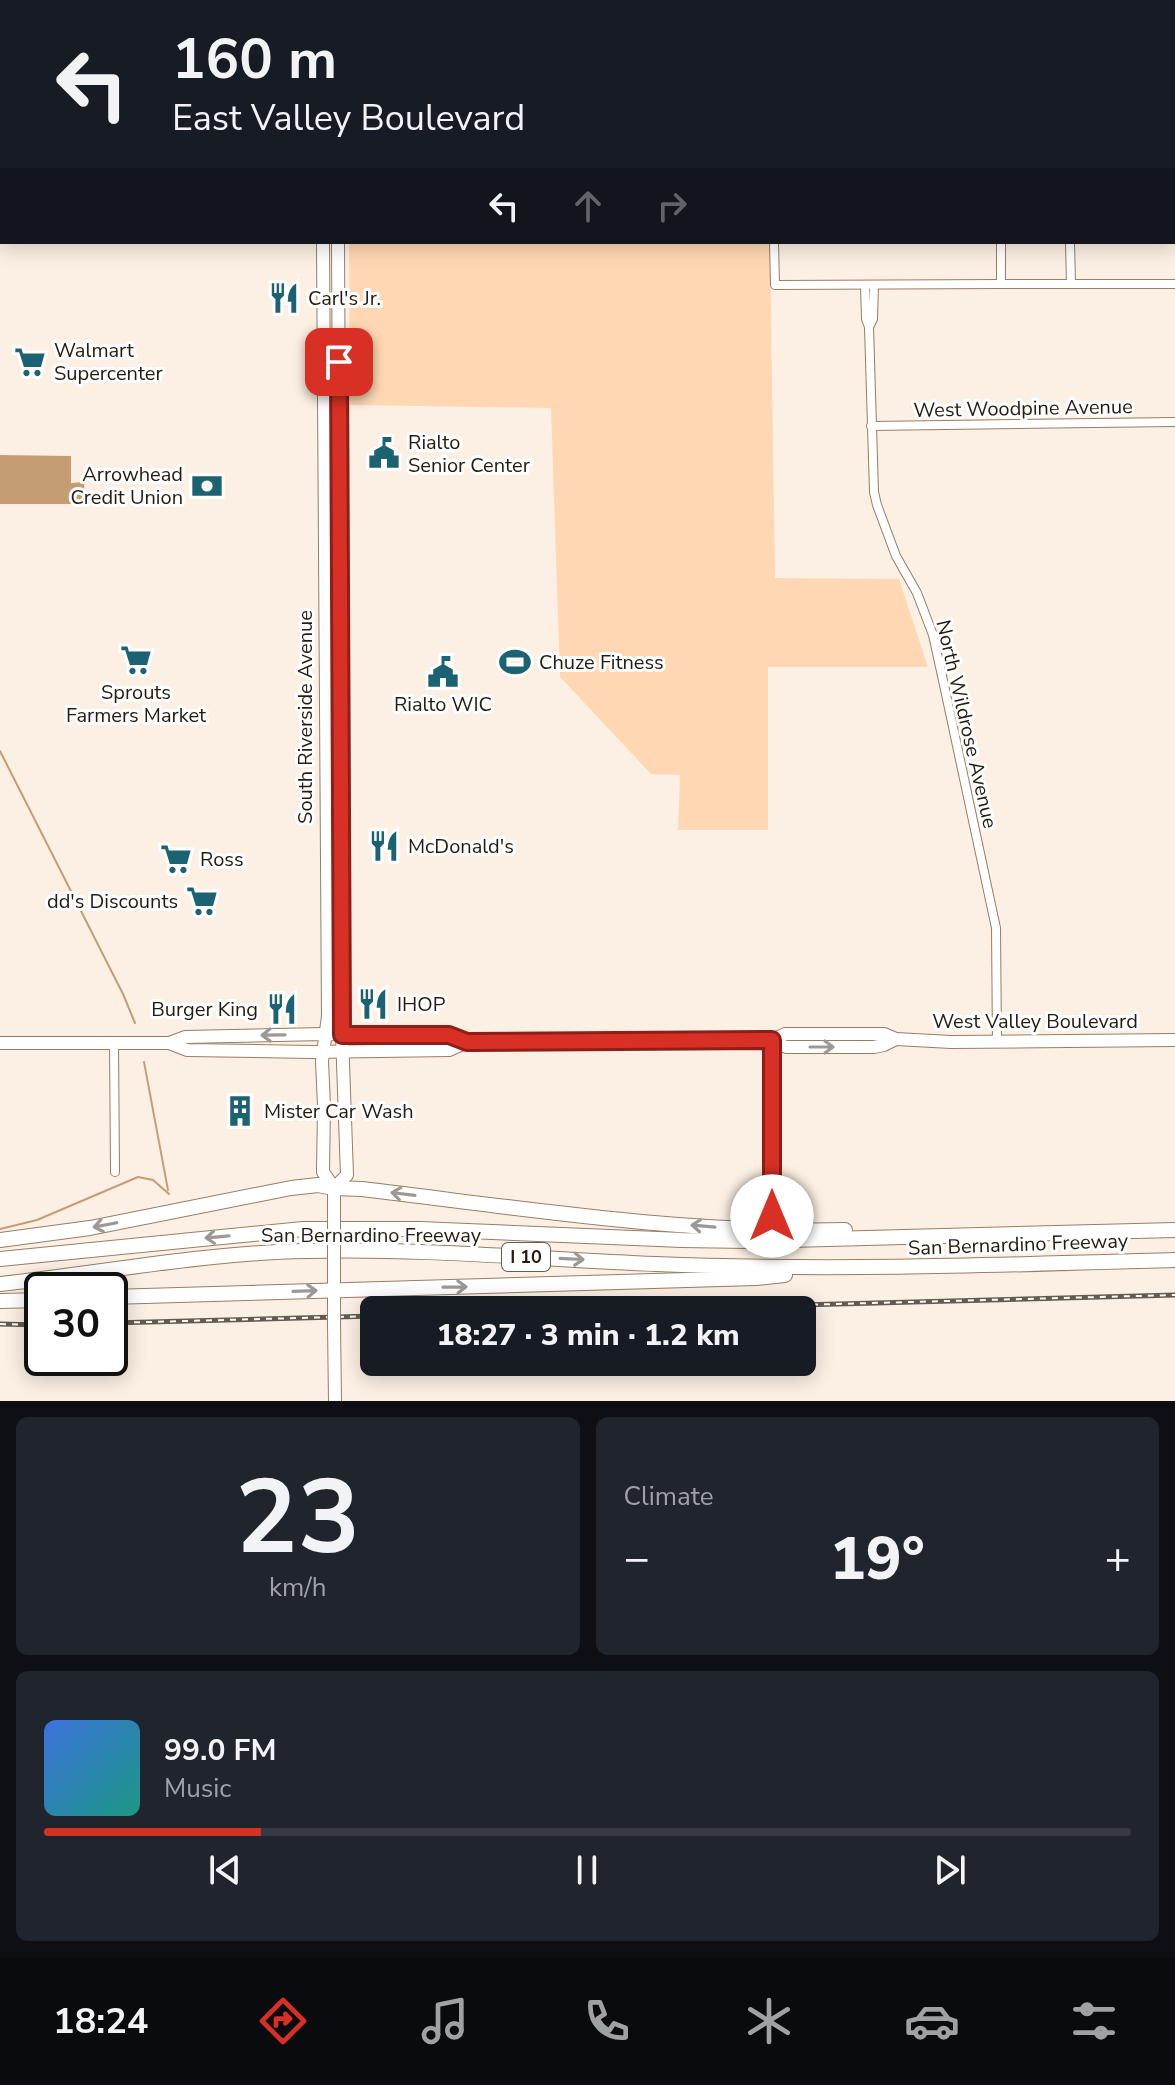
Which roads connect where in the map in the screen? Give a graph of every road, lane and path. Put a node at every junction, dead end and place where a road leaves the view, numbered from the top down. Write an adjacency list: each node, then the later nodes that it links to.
1 (323, 244): 12 (main road, South Riverside Avenue)
2 (338, 244): 13 (main road, South Riverside Avenue)
3 (774, 244): 9 (street)
4 (1001, 244): 6 (street)
5 (1070, 244): 7 (street)
6 (1001, 284): 7 (street); 9 (street)
7 (1071, 284): 8 (street)
8 (1175, 284)
9 (869, 285): 11 (street, North Wildrose Avenue)
10 (1175, 422): 11 (street, West Woodpine Avenue)
11 (871, 426): 18 (street, North Wildrose Avenue)
12 (325, 601): 13 (main road); 14 (main road, South Riverside Avenue)
13 (340, 650): 14 (main road, South Riverside Avenue)
14 (334, 1035): 17 (main road); 21 (main road, one-way to 21); 22 (main road, South Riverside Avenue)
15 (772, 1040): 17 (main road, West Valley Boulevard); 18 (main road, West Valley Boulevard); 25 (street)
16 (1175, 1040): 18 (main road, West Valley Boulevard)
17 (467, 1042): 22 (main road)
18 (997, 1042)
19 (0, 1043): 20 (main road)
20 (114, 1043): 21 (main road); 23 (street)
21 (169, 1043): 22 (main road)
22 (334, 1051): 24 (main road, South Riverside Avenue); 24 (main road, South Riverside Avenue)
23 (115, 1172)
24 (334, 1188): 27 (highway, one-way to 24); 28 (highway, one-way to 28); 32 (main road, South Riverside Avenue, bridge)
25 (772, 1216)
26 (1175, 1230): 27 (highway, San Bernardino Freeway / I 10)
27 (977, 1237): 29 (highway, San Bernardino Freeway / I 10, one-way to 29)
28 (0, 1240)
29 (0, 1259)
30 (1175, 1260): 31 (highway, San Bernardino Freeway / I 10)
31 (829, 1269): 32 (highway, one-way to 31); 33 (highway, San Bernardino Freeway / I 10, one-way to 31)
32 (334, 1283): 34 (highway, one-way to 32); 37 (main road, South Riverside Avenue, bridge)
33 (0, 1284)
34 (128, 1296)
35 (24, 1300): 36 (highway)
36 (0, 1301)
37 (335, 1401)

